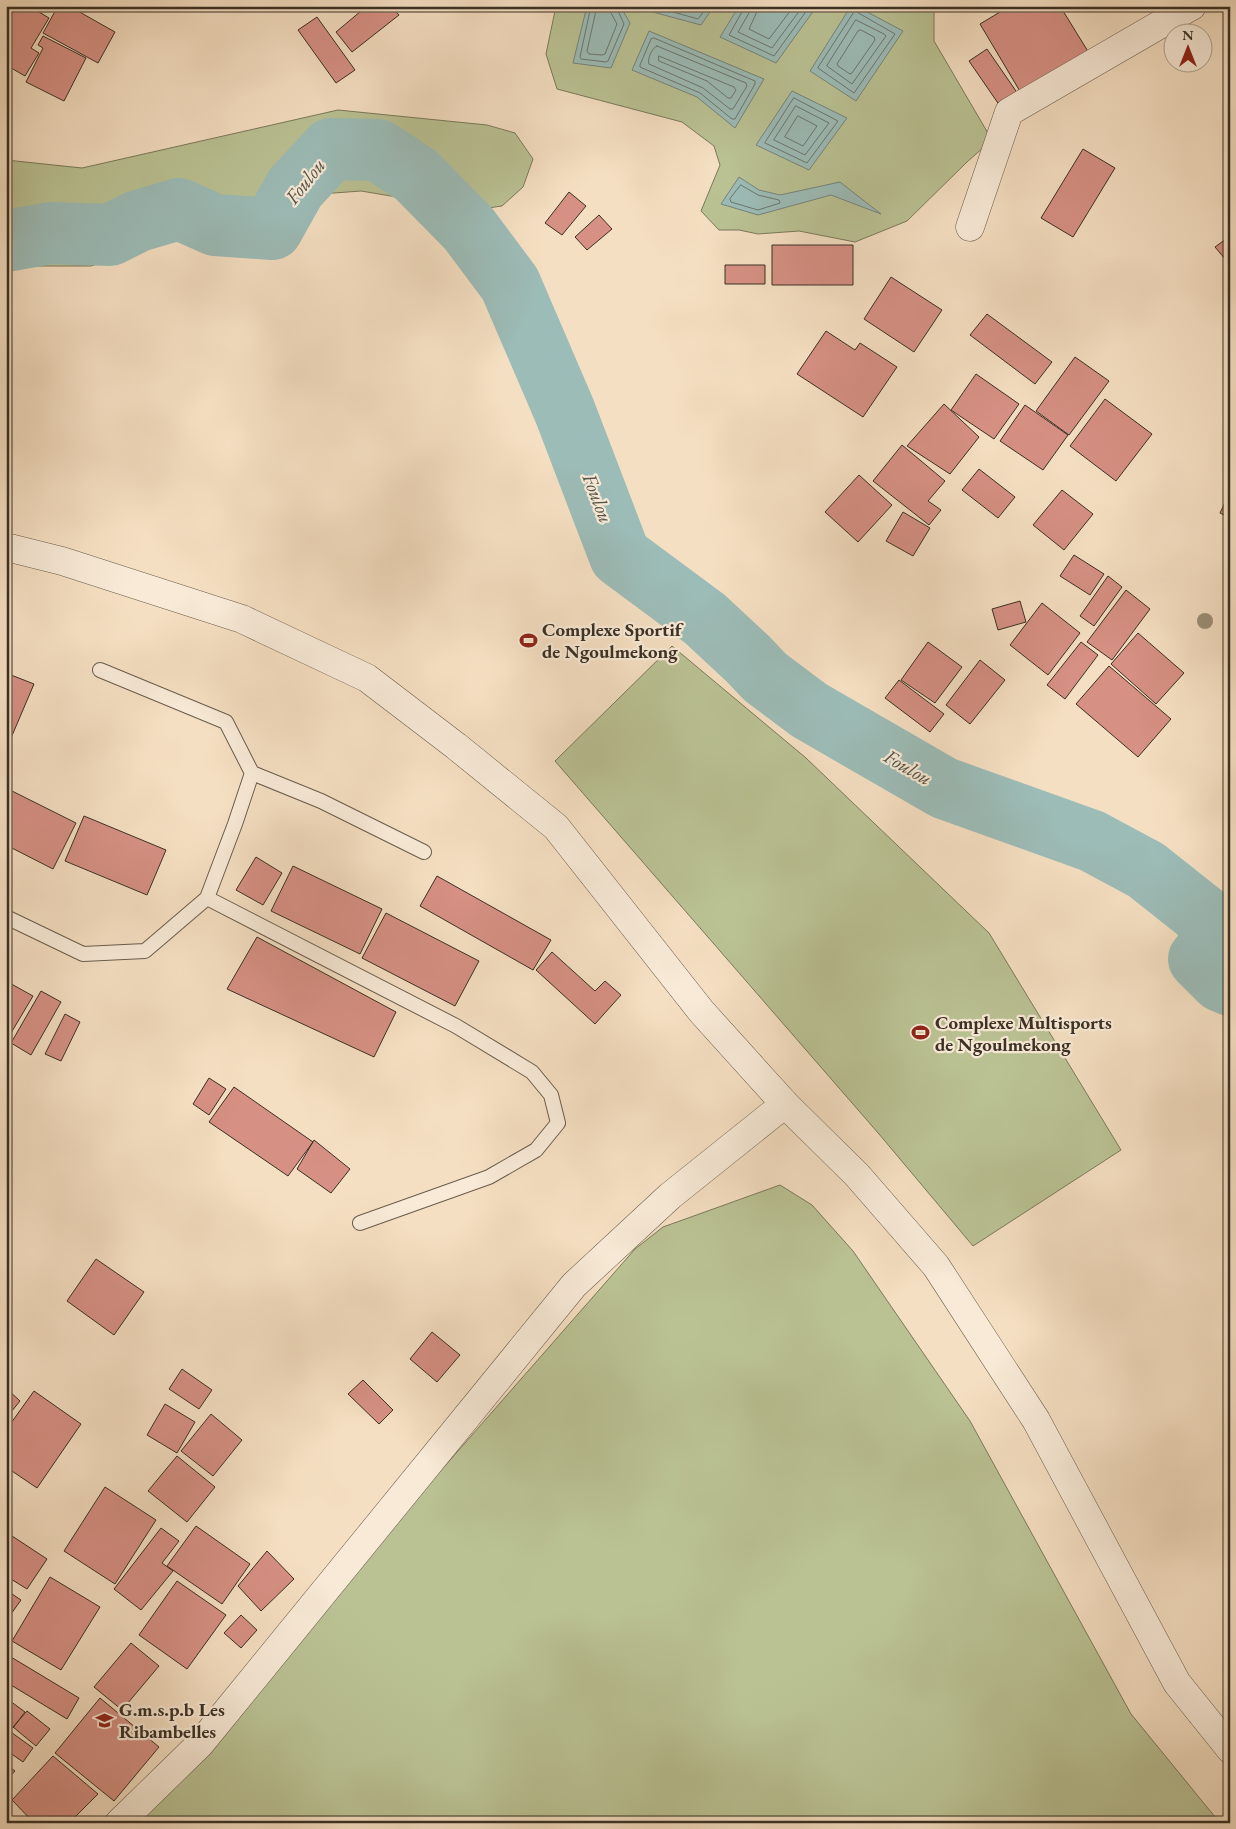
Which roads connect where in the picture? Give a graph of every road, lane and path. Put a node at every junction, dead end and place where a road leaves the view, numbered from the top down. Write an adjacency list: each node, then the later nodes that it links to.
1 (1192, 6): 2 (street)
2 (970, 227)
3 (6, 547): 9 (street)
4 (100, 670): 5 (lane)
5 (252, 773): 6 (lane); 7 (lane)
6 (424, 852)
7 (207, 898): 8 (lane); 10 (lane)
8 (6, 917)
9 (785, 1104): 11 (street); 12 (street)
10 (360, 1223)
11 (1230, 1749)
12 (118, 1823)

